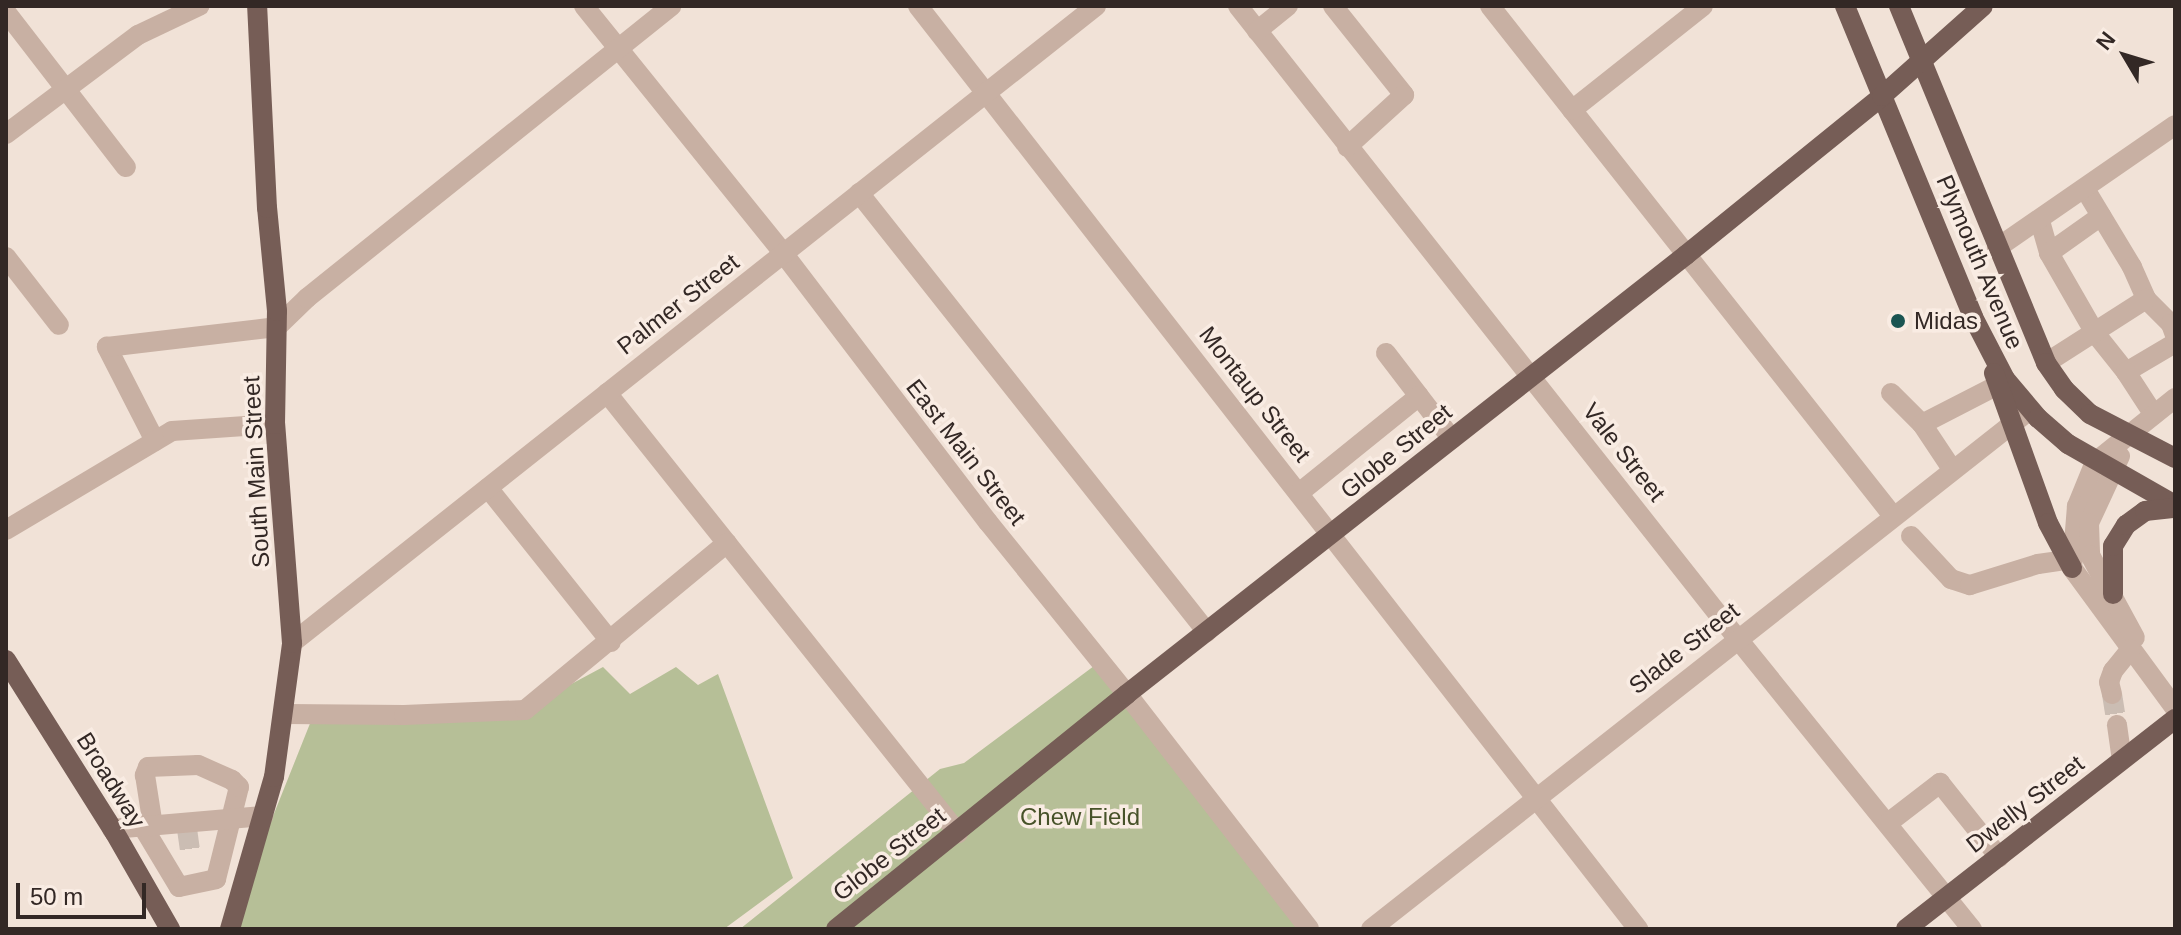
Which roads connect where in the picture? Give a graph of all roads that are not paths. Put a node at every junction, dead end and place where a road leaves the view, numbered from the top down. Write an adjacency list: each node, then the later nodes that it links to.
1 (199, 6): 19 (street)
2 (257, 6): 39 (main road, South Main Street)
3 (584, 6): 17 (street, East Main Street)
4 (672, 6): 17 (street)
5 (918, 6): 20 (street, Montaup Street)
6 (1096, 6): 20 (street, Palmer Street)
7 (1238, 6): 16 (street, Vale Street)
8 (1288, 6): 16 (street)
9 (1333, 6): 25 (street)
10 (1490, 6): 22 (street)
11 (1703, 6): 22 (street)
12 (1845, 6): 21 (main road, Plymouth Avenue)
13 (1899, 6): 18 (main road, Plymouth Avenue)
14 (1983, 6): 18 (main road, Globe Street)
15 (6, 12): 19 (street)
16 (1257, 31): 25 (street, Vale Street)
17 (617, 49): 32 (street, East Main Street); 39 (street)
18 (1920, 59): 21 (main road, Globe Street); 31 (main road, Plymouth Avenue)
19 (66, 89): 24 (street); 26 (street)
20 (986, 93): 28 (street, Palmer Street); 64 (street, Montaup Street)
21 (1882, 96): 34 (main road, Globe Street); 37 (main road, Plymouth Avenue)
22 (1572, 110): 34 (street)
23 (2175, 125): 27 (street)
24 (6, 134)
25 (1347, 147): 46 (street, Vale Street)
26 (126, 167)
27 (2085, 189): 29 (street); 30 (street)
28 (859, 193): 32 (street, Palmer Street); 73 (street)
29 (2101, 216): 33 (street); 36 (street)
30 (2040, 221): 31 (street); 33 (street)
31 (1997, 248): 44 (main road, Plymouth Avenue)
32 (783, 253): 48 (street, Palmer Street); 81 (street, East Main Street)
33 (2049, 253): 40 (street)
34 (1686, 255): 46 (main road, Globe Street); 66 (street)
35 (6, 257): 38 (street)
36 (2146, 299): 40 (street); 41 (street)
37 (1973, 317): 47 (main road); 52 (main road, Plymouth Avenue)
38 (59, 325)
39 (277, 327): 55 (main road, South Main Street); 59 (street)
40 (2095, 333): 44 (street); 45 (street)
41 (2175, 335)
42 (2175, 343): 45 (street)
43 (1386, 353): 50 (street)
44 (2046, 363): 57 (main road, Plymouth Avenue)
45 (2126, 372): 53 (street)
46 (1531, 375): 58 (main road, Globe Street); 74 (street, Vale Street)
47 (1998, 385): 54 (main road); 56 (street)
48 (607, 393): 63 (street, Palmer Street); 70 (street)
49 (1891, 393): 56 (street)
50 (1419, 396): 58 (street); 64 (street)
51 (2175, 398): 53 (street)
52 (2030, 410): 54 (street, Slade Street); 61 (main road, Plymouth Avenue)
53 (2154, 415): 57 (street)
54 (2009, 423): 62 (street, Slade Street); 71 (main road)
55 (275, 424): 59 (street); 76 (main road, South Main Street)
56 (1922, 424): 62 (street)
57 (2129, 434): 60 (main road, Plymouth Avenue); 61 (street)
58 (1452, 439): 68 (main road, Globe Street)
59 (155, 441): 67 (street)
60 (2175, 458)
61 (2104, 468): 65 (main road, Plymouth Avenue); 71 (street); 72 (street)
62 (1952, 469): 66 (street, Slade Street)
63 (488, 488): 75 (street); 76 (street, Palmer Street)
64 (1299, 493): 68 (street, Montaup Street)
65 (2175, 506): 72 (main road)
66 (1893, 516): 74 (street, Slade Street)
67 (6, 530)
68 (1333, 535): 73 (main road, Globe Street); 87 (street, Montaup Street)
69 (1911, 536): 71 (street)
70 (727, 543): 75 (street); 93 (street)
71 (2070, 564): 77 (street)
72 (2113, 594): 79 (street)
73 (1207, 632): 81 (main road, Globe Street)
74 (1737, 638): 87 (street, Slade Street); 90 (street, Vale Street)
75 (611, 642): 83 (street)
76 (292, 643): 83 (main road, South Main Street)
77 (2131, 649): 79 (street); 80 (street)
78 (6, 660): 92 (main road, Broadway)
79 (2156, 679): 82 (street)
80 (2113, 689)
81 (1127, 694): 93 (main road, Globe Street); 103 (street, East Main Street)
82 (2175, 708)
83 (286, 714): 89 (main road, South Main Street)
84 (2175, 719): 86 (main road, Dwelly Street)
85 (2119, 728): 86 (street)
86 (2122, 760): 94 (main road, Dwelly Street)
87 (1535, 798): 104 (street, Slade Street); 105 (street, Montaup Street)
88 (230, 816): 89 (street); 91 (street); 91 (street); 95 (street)
89 (263, 816): 96 (main road, South Main Street)
90 (1888, 823): 94 (street); 98 (street, Vale Street)
91 (148, 826): 92 (street); 97 (street)
92 (112, 829): 99 (main road, Broadway)
93 (958, 833): 102 (main road, Globe Street)
94 (1999, 857): 98 (main road, Dwelly Street)
95 (216, 879): 96 (street); 97 (street)
96 (244, 883): 101 (main road, South Main Street)
97 (179, 887): 99 (street)
98 (1948, 897): 106 (main road, Dwelly Street); 107 (street, Vale Street)
99 (158, 907): 100 (main road, Broadway)
100 (170, 929)
101 (230, 929)
102 (836, 929)
103 (1309, 929)
104 (1371, 929)
105 (1638, 929)
106 (1906, 929)
107 (1972, 929)

